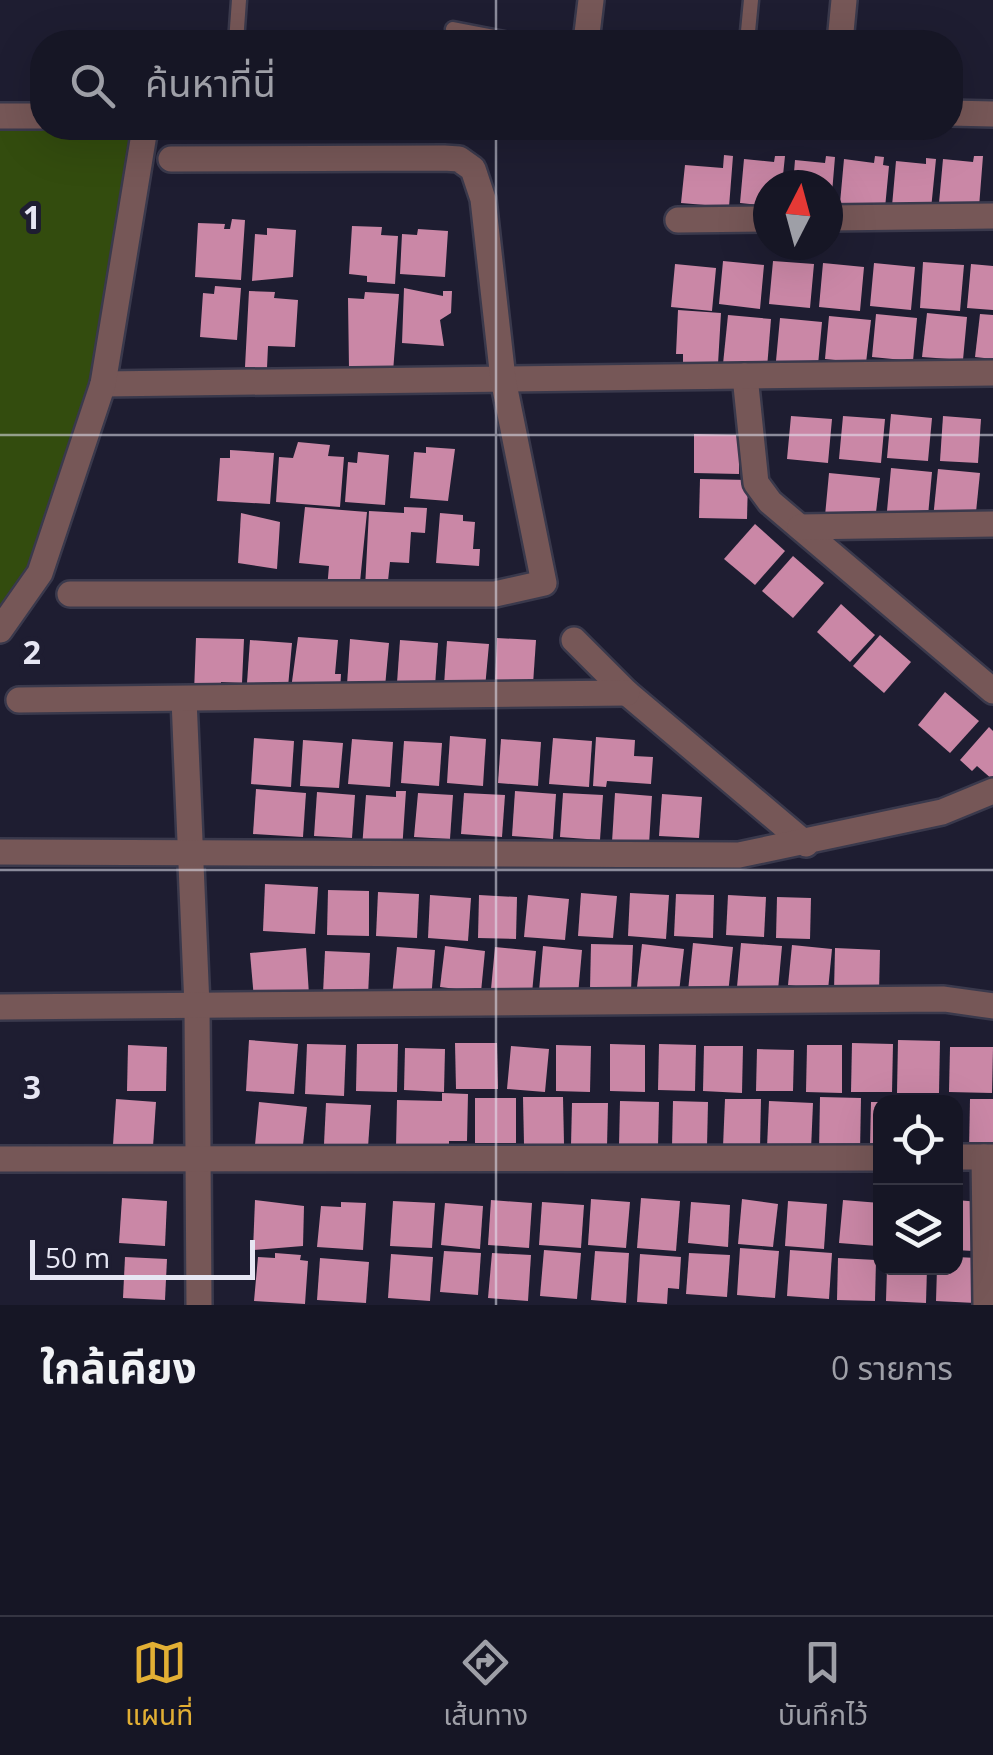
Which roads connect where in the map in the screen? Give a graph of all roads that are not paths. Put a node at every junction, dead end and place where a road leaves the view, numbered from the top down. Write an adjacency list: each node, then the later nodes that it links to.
1 (239, 0): 6 (lane)
2 (592, 0): 8 (street)
3 (751, 0): 9 (lane)
4 (844, 0): 10 (street)
5 (453, 29): 7 (lane)
6 (237, 30)
7 (458, 30)
8 (588, 30)
9 (747, 30)
10 (841, 30)
11 (963, 114): 12 (street)
12 (993, 114)
13 (0, 116): 14 (street)
14 (30, 116)
15 (143, 140): 24 (street)
16 (170, 159): 23 (street)
17 (993, 216): 19 (street)
18 (753, 218): 20 (street)
19 (843, 218)
20 (678, 220)
21 (993, 373): 22 (street)
22 (744, 376): 23 (street); 26 (street)
23 (503, 379): 24 (street); 27 (street)
24 (103, 384): 28 (street)
25 (993, 524): 26 (street)
26 (800, 527): 30 (street)
27 (70, 594)
28 (0, 630)
29 (574, 640): 31 (street)
30 (993, 690)
31 (627, 692): 32 (street); 35 (street)
32 (184, 699): 33 (street); 37 (street)
33 (19, 700)
34 (993, 791): 35 (street)
35 (806, 844): 37 (street)
36 (0, 852): 37 (street)
37 (189, 852): 39 (street)
38 (0, 1006): 39 (street)
39 (197, 1006): 40 (street); 43 (street)
40 (993, 1006)
41 (988, 1157): 45 (street); 47 (street)
42 (0, 1158): 43 (street)
43 (197, 1158): 44 (street); 46 (street)
44 (873, 1158)
45 (963, 1158)
46 (199, 1305)
47 (986, 1305)

